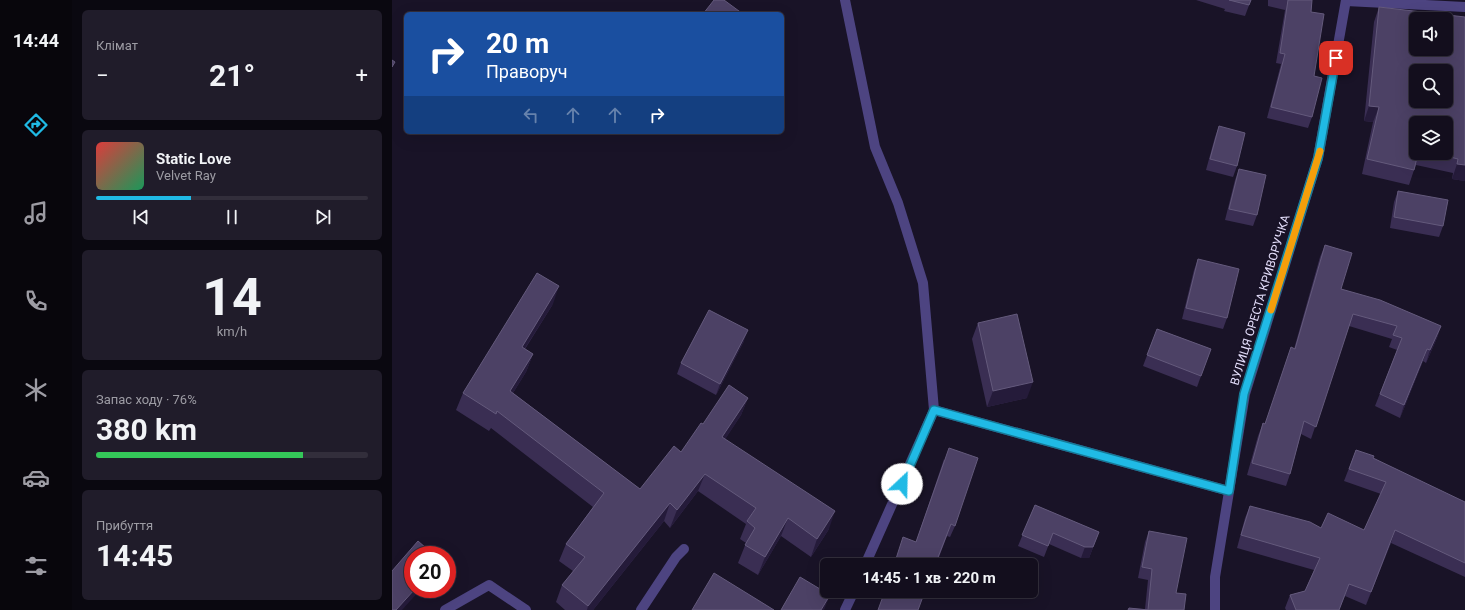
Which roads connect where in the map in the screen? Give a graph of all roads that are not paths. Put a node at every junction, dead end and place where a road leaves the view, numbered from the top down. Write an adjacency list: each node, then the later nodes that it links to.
1 (845, 0): 4 (street)
2 (1346, 0): 3 (street); 5 (street, ВУЛИЦЯ ОРЕСТА КРИВОРУЧКА)
3 (1465, 7)
4 (934, 410): 5 (street); 7 (street)
5 (1229, 491): 13 (street, ВУЛИЦЯ ОРЕСТА КРИВОРУЧКА)
6 (684, 548): 11 (street)
7 (868, 558)
8 (851, 598): 12 (street)
9 (445, 610): 10 (street)
10 (526, 610)
11 (640, 610)
12 (845, 610)
13 (1215, 610)

